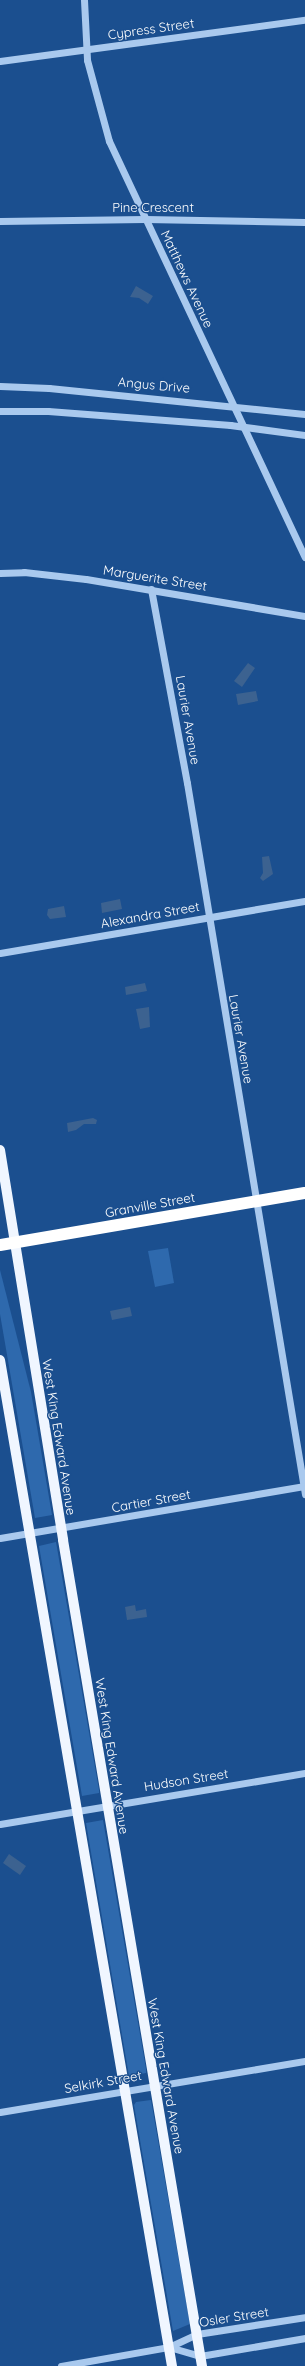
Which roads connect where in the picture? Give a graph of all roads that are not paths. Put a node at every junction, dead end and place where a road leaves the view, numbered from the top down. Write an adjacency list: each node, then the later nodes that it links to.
1 (84, 0): 3 (street, Matthews Avenue)
2 (305, 20): 3 (street, Cypress Street)
3 (86, 49): 4 (street, Cypress Street); 5 (street, Matthews Avenue)
4 (0, 61)
5 (144, 219): 6 (street, Pine Crescent); 7 (street, Pine Crescent); 9 (street, Matthews Avenue)
6 (0, 221)
7 (305, 222)
8 (0, 386): 9 (street, Angus Drive)
9 (234, 405): 11 (street, Angus Drive); 12 (street, Matthews Avenue)
10 (0, 411): 12 (street)
11 (305, 414)
12 (243, 426): 13 (street); 14 (street, Matthews Avenue)
13 (305, 435)
14 (305, 557)
15 (0, 573): 16 (street, Marguerite Street)
16 (151, 589): 17 (street, Marguerite Street); 19 (street, Laurier Avenue)
17 (305, 616)
18 (305, 901): 19 (street, Alexandra Street)
19 (208, 917): 20 (street, Alexandra Street); 23 (street, Laurier Avenue)
20 (0, 953)
21 (0, 1150): 24 (main road, West King Edward Avenue)
22 (305, 1193): 23 (highway, Granville Street)
23 (256, 1201): 24 (highway, Granville Street); 27 (street, Laurier Avenue)
24 (15, 1242): 25 (highway, Granville Street); 29 (main road, West King Edward Avenue)
25 (0, 1244)
26 (0, 1360): 30 (main road)
27 (304, 1486): 28 (street, Laurier Avenue); 29 (street, Cartier Street)
28 (305, 1494)
29 (61, 1528): 30 (street, Cartier Street); 33 (main road, West King Edward Avenue)
30 (31, 1533): 31 (street, Cartier Street); 34 (main road)
31 (0, 1538)
32 (305, 1773): 33 (street, Hudson Street)
33 (107, 1805): 34 (street, Hudson Street); 37 (main road, West King Edward Avenue)
34 (79, 1810): 35 (street, Hudson Street); 38 (main road)
35 (0, 1824)
36 (305, 2061): 37 (street, Selkirk Street)
37 (155, 2086): 38 (street, Selkirk Street); 41 (main road, West King Edward Avenue)
38 (126, 2091): 39 (street, Selkirk Street); 43 (main road)
39 (0, 2112)
40 (305, 2317): 41 (street, Osler Street)
41 (197, 2334): 43 (street, Osler Street); 44 (main road, West King Edward Avenue)
42 (305, 2338): 44 (street, Osler Street)
43 (169, 2347): 44 (street, Osler Street); 45 (street, Osler Street); 46 (main road)
44 (201, 2361)
45 (61, 2366)
46 (172, 2366)

